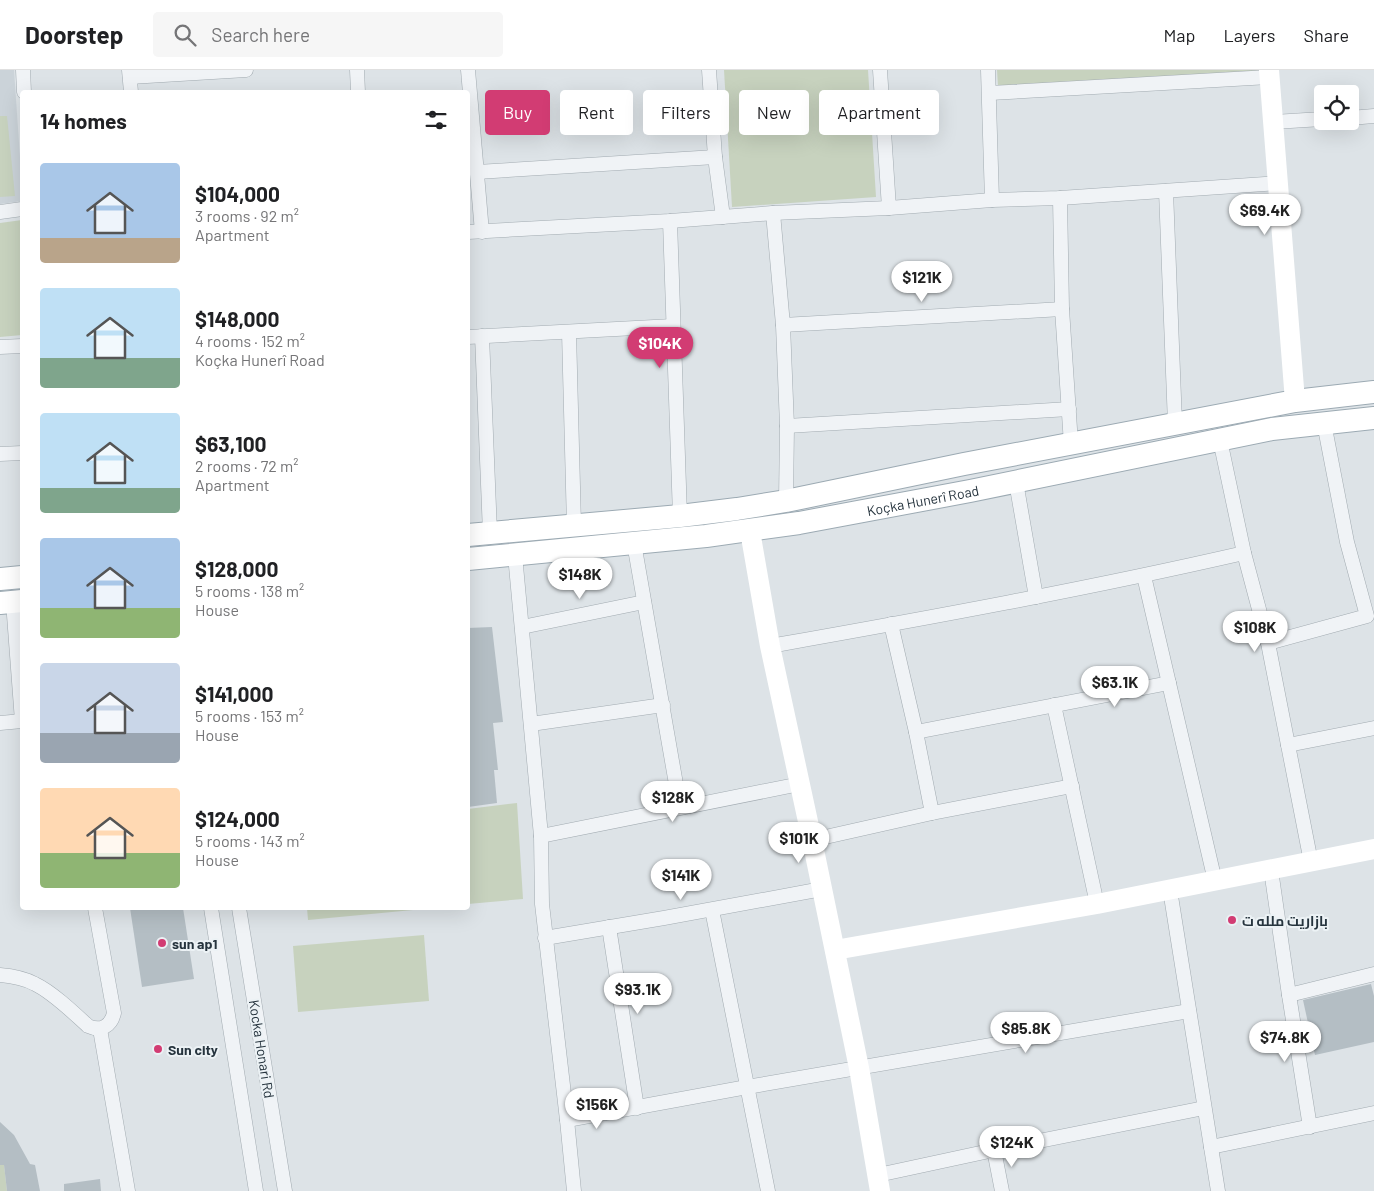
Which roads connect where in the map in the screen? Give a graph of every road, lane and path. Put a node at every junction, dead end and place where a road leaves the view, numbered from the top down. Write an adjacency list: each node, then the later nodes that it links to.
1 (23, 70): 10 (street)
2 (246, 70): 9 (street)
3 (357, 70): 12 (street)
4 (468, 70): 13 (street)
5 (709, 70): 20 (street)
6 (880, 70): 26 (street)
7 (988, 70): 14 (street)
8 (1269, 73): 14 (street); 19 (street)
9 (130, 74): 11 (street)
10 (24, 90)
11 (132, 90)
12 (358, 90)
13 (470, 90)
14 (990, 92): 25 (street)
15 (470, 93): 21 (street)
16 (1374, 116): 17 (street)
17 (1359, 117)
18 (1314, 120): 19 (street)
19 (1274, 122): 22 (street)
20 (714, 157): 21 (street); 30 (street)
21 (477, 172): 32 (street)
22 (1279, 183): 23 (street); 42 (street)
23 (1166, 191): 24 (street); 46 (street)
24 (1060, 198): 25 (street); 33 (street)
25 (992, 200): 26 (street)
26 (889, 208): 29 (street)
27 (20, 209): 28 (street)
28 (0, 212)
29 (773, 213): 30 (street); 34 (street)
30 (723, 217): 31 (street)
31 (670, 221): 32 (street); 35 (street)
32 (474, 232)
33 (1062, 309): 34 (street); 43 (street)
34 (783, 325): 47 (street)
35 (673, 326): 36 (street); 56 (street)
36 (569, 332): 37 (street); 57 (street)
37 (482, 336): 38 (street); 59 (street)
38 (470, 337)
39 (20, 346): 40 (street)
40 (0, 347)
41 (1374, 392): 42 (main road)
42 (1295, 401): 46 (main road)
43 (1069, 409): 47 (street); 49 (street)
44 (1374, 418): 45 (main road, Koçka Hunerî Road)
45 (1324, 423): 48 (main road, Koçka Hunerî Road); 70 (street)
46 (1176, 424): 49 (main road)
47 (787, 426): 55 (street)
48 (1220, 440): 53 (main road, Koçka Hunerî Road); 61 (street)
49 (1071, 444): 52 (main road)
50 (20, 453): 51 (street)
51 (0, 454)
52 (964, 464): 54 (main road); 55 (main road)
53 (1016, 482): 54 (main road, Koçka Hunerî Road); 67 (street)
54 (970, 491): 58 (main road, Koçka Hunerî Road)
55 (786, 501): 56 (main road)
56 (680, 516): 57 (main road)
57 (574, 526): 59 (main road)
58 (750, 530): 60 (main road, Koçka Hunerî Road); 74 (street)
59 (478, 534)
60 (634, 543): 62 (main road, Koçka Hunerî Road); 69 (street)
61 (1244, 553): 64 (street); 73 (street)
62 (515, 555): 63 (main road, Koçka Hunerî Road); 72 (street)
63 (470, 559)
64 (1144, 576): 67 (street); 75 (street)
65 (20, 577): 66 (main road)
66 (0, 579)
67 (1036, 597): 71 (street)
68 (12, 602): 76 (street)
69 (644, 602): 72 (street); 77 (street)
70 (1370, 615): 73 (street)
71 (891, 624): 74 (street); 83 (street)
72 (522, 627): 81 (street)
73 (1268, 643): 84 (street)
74 (770, 646): 85 (street)
75 (1169, 683): 78 (street); 94 (street)
76 (20, 697)
77 (662, 705): 81 (street); 87 (street)
78 (1054, 705): 83 (street); 86 (street)
79 (20, 721): 80 (street)
80 (0, 723)
81 (530, 724): 89 (street)
82 (1374, 728): 84 (street)
83 (916, 732): 88 (street)
84 (1288, 745): 92 (street)
85 (800, 784): 87 (street); 90 (street)
86 (1072, 786): 88 (street); 97 (street)
87 (680, 807): 89 (street)
88 (932, 813): 90 (street)
89 (541, 836): 103 (street)
90 (812, 840): 95 (street)
91 (1374, 849): 92 (street)
92 (1311, 862): 93 (street)
93 (1271, 870): 94 (street); 107 (street)
94 (1215, 881): 96 (street)
95 (822, 889): 101 (street); 104 (street)
96 (1170, 890): 97 (street); 108 (street)
97 (1096, 904): 104 (street)
98 (95, 910): 109 (street)
99 (211, 910): 121 (street, Kocka Honari Rd)
100 (238, 910): 122 (street, Kocka Honari Rd)
101 (712, 910): 102 (street); 111 (street)
102 (609, 927): 103 (street); 112 (street)
103 (545, 938): 115 (street)
104 (834, 950): 110 (street)
105 (1374, 974): 107 (street)
106 (0, 975): 109 (street)
107 (1289, 995): 116 (street)
108 (1189, 1011): 110 (street); 113 (street)
109 (100, 1029): 120 (street)
110 (859, 1068): 111 (street); 119 (street)
111 (747, 1087): 112 (street); 124 (street)
112 (637, 1108): 115 (street)
113 (1204, 1108): 117 (street); 118 (street)
114 (1374, 1113): 116 (street)
115 (568, 1120): 123 (street)
116 (1310, 1127): 117 (street)
117 (1211, 1147): 126 (street)
118 (994, 1150): 119 (street); 125 (street)
119 (879, 1183)
120 (128, 1191)
121 (256, 1191)
122 (285, 1191)
123 (574, 1191)
124 (768, 1191)
125 (1002, 1191)
126 (1218, 1191)

